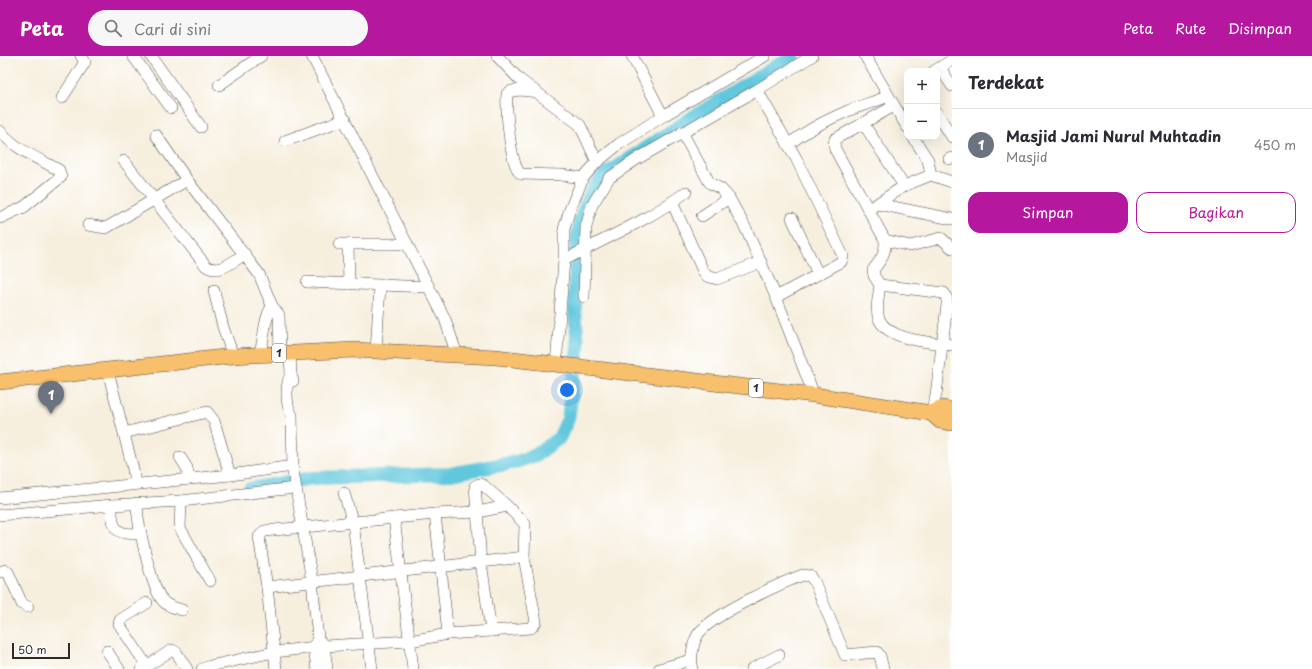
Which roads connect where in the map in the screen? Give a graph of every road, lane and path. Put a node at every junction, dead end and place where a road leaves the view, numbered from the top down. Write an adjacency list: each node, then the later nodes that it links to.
1 (133, 56): 21 (street)
2 (151, 56): 27 (street)
3 (261, 56): 14 (street)
4 (312, 56): 24 (street)
5 (497, 56): 17 (street)
6 (632, 56): 22 (street)
7 (765, 56): 22 (street)
8 (812, 56): 16 (street)
9 (865, 56): 18 (street)
10 (86, 58): 19 (street)
11 (952, 60): 12 (street)
12 (939, 68)
13 (940, 72): 15 (street)
14 (219, 85)
15 (952, 86)
16 (757, 90): 29 (street); 34 (street)
17 (537, 92): 36 (street); 38 (street)
18 (888, 96): 20 (street); 34 (street)
19 (62, 98)
20 (894, 106): 25 (street); 26 (street)
21 (171, 108)
22 (663, 116): 36 (street)
23 (940, 118): 31 (street)
24 (345, 119): 33 (street); 53 (street)
25 (904, 122)
26 (863, 123): 41 (street); 46 (street)
27 (201, 127)
28 (0, 131): 48 (street)
29 (682, 132): 43 (street); 56 (street)
30 (156, 135): 39 (street)
31 (952, 137)
32 (915, 140): 37 (street)
33 (285, 141)
34 (788, 145): 58 (street)
35 (124, 162): 44 (street)
36 (597, 162): 38 (street)
37 (931, 175): 40 (street); 41 (street)
38 (583, 178): 56 (street)
39 (187, 180): 44 (street); 55 (street)
40 (952, 182)
41 (904, 186): 46 (street)
42 (686, 192): 45 (street)
43 (729, 198): 47 (street); 57 (street)
44 (155, 199): 51 (street); 55 (street)
45 (672, 202): 56 (street); 57 (street)
46 (874, 206): 50 (street); 52 (street)
47 (702, 216)
48 (0, 218)
49 (792, 218): 58 (street)
50 (952, 219)
51 (88, 226)
52 (885, 240): 54 (street); 61 (street)
53 (407, 244): 60 (street); 63 (street)
54 (952, 248)
55 (244, 254): 67 (street)
56 (574, 255): 65 (street); 74 (street)
57 (761, 262): 66 (street)
58 (818, 274): 66 (street)
59 (307, 282): 60 (street)
60 (349, 284): 62 (street)
61 (880, 285): 68 (street); 68 (street)
62 (380, 286): 63 (street); 69 (street)
63 (429, 287): 72 (street)
64 (214, 291): 73 (street)
65 (584, 297)
66 (776, 297): 77 (street)
67 (272, 306): 70 (street); 71 (street)
68 (947, 344): 79 (street)
69 (376, 352): 70 (highway, 1); 72 (highway, 1)
70 (285, 353): 71 (highway, 1); 84 (street)
71 (259, 355): 73 (highway, 1)
72 (457, 355): 74 (highway, 1)
73 (233, 356): 75 (highway, 1)
74 (558, 365): 77 (highway, 1)
75 (108, 371): 76 (highway, 1); 81 (street)
76 (0, 382)
77 (814, 395): 79 (highway, 1)
78 (952, 410): 79 (highway, 1)
79 (931, 413): 80 (highway, 1)
80 (952, 423)
81 (124, 433): 83 (street); 86 (street)
82 (180, 457): 85 (street)
83 (230, 475): 84 (street); 85 (street)
84 (294, 477): 89 (street); 98 (street)
85 (189, 479): 86 (street)
86 (135, 484): 88 (street)
87 (344, 493): 97 (street)
88 (0, 498)
89 (180, 501): 90 (street); 106 (street)
90 (137, 503): 91 (street); 99 (street)
91 (112, 505): 95 (street); 99 (street)
92 (508, 506): 93 (street); 93 (street); 100 (street)
93 (478, 512): 94 (street); 101 (street)
94 (435, 514): 96 (street); 102 (street)
95 (0, 515)
96 (394, 518): 97 (street); 103 (street)
97 (353, 523): 98 (street); 105 (street)
98 (302, 527): 107 (street); 108 (street)
99 (141, 534): 111 (street)
100 (524, 557): 101 (street); 112 (street)
101 (481, 562): 102 (street); 112 (street)
102 (441, 565): 103 (street); 113 (street)
103 (401, 570): 105 (street); 114 (street)
104 (0, 572): 110 (street)
105 (361, 575): 107 (street); 115 (street)
106 (210, 580)
107 (312, 581): 108 (street); 116 (street)
108 (267, 587): 118 (street)
109 (147, 603): 123 (street)
110 (28, 607)
111 (182, 610)
112 (491, 631): 113 (street)
113 (448, 634): 114 (street)
114 (410, 641): 115 (street); 131 (street)
115 (368, 643): 116 (street); 130 (street)
116 (318, 644): 118 (street); 128 (street); 129 (street)
117 (107, 651): 124 (street)
118 (274, 652): 120 (street); 127 (street)
119 (779, 655): 122 (street)
120 (235, 664): 126 (street)
121 (692, 664): 132 (street); 134 (street)
122 (767, 666): 133 (street)
123 (144, 668): 125 (street)
124 (119, 669)
125 (187, 669)
126 (202, 669)
127 (276, 669)
128 (317, 669)
129 (327, 669)
130 (372, 669)
131 (413, 669)
132 (659, 669)
133 (752, 669)
134 (883, 669)

